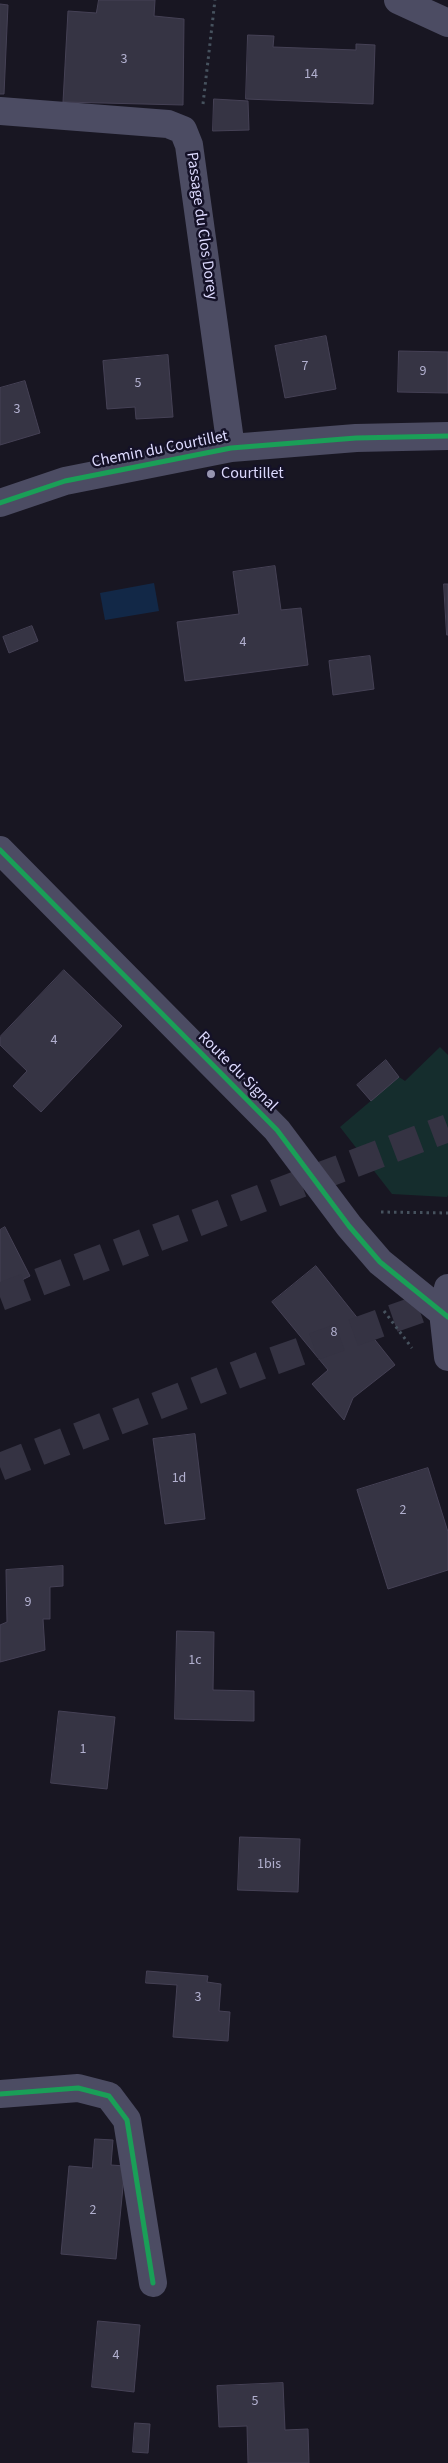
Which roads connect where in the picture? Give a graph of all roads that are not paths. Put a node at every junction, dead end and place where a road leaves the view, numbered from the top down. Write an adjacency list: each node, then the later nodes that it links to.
1 (398, 0): 2 (street)
2 (448, 23)
3 (0, 111): 5 (street, Passage du Clos Dorey)
4 (448, 436): 5 (street, Chemin du Courtillet)
5 (231, 448): 6 (street, Chemin du Courtillet)
6 (0, 503)
7 (0, 850): 8 (street, Route du Signal)
8 (446, 1305): 9 (street)
9 (448, 1357)
10 (0, 2094): 11 (street)
11 (153, 2283)

